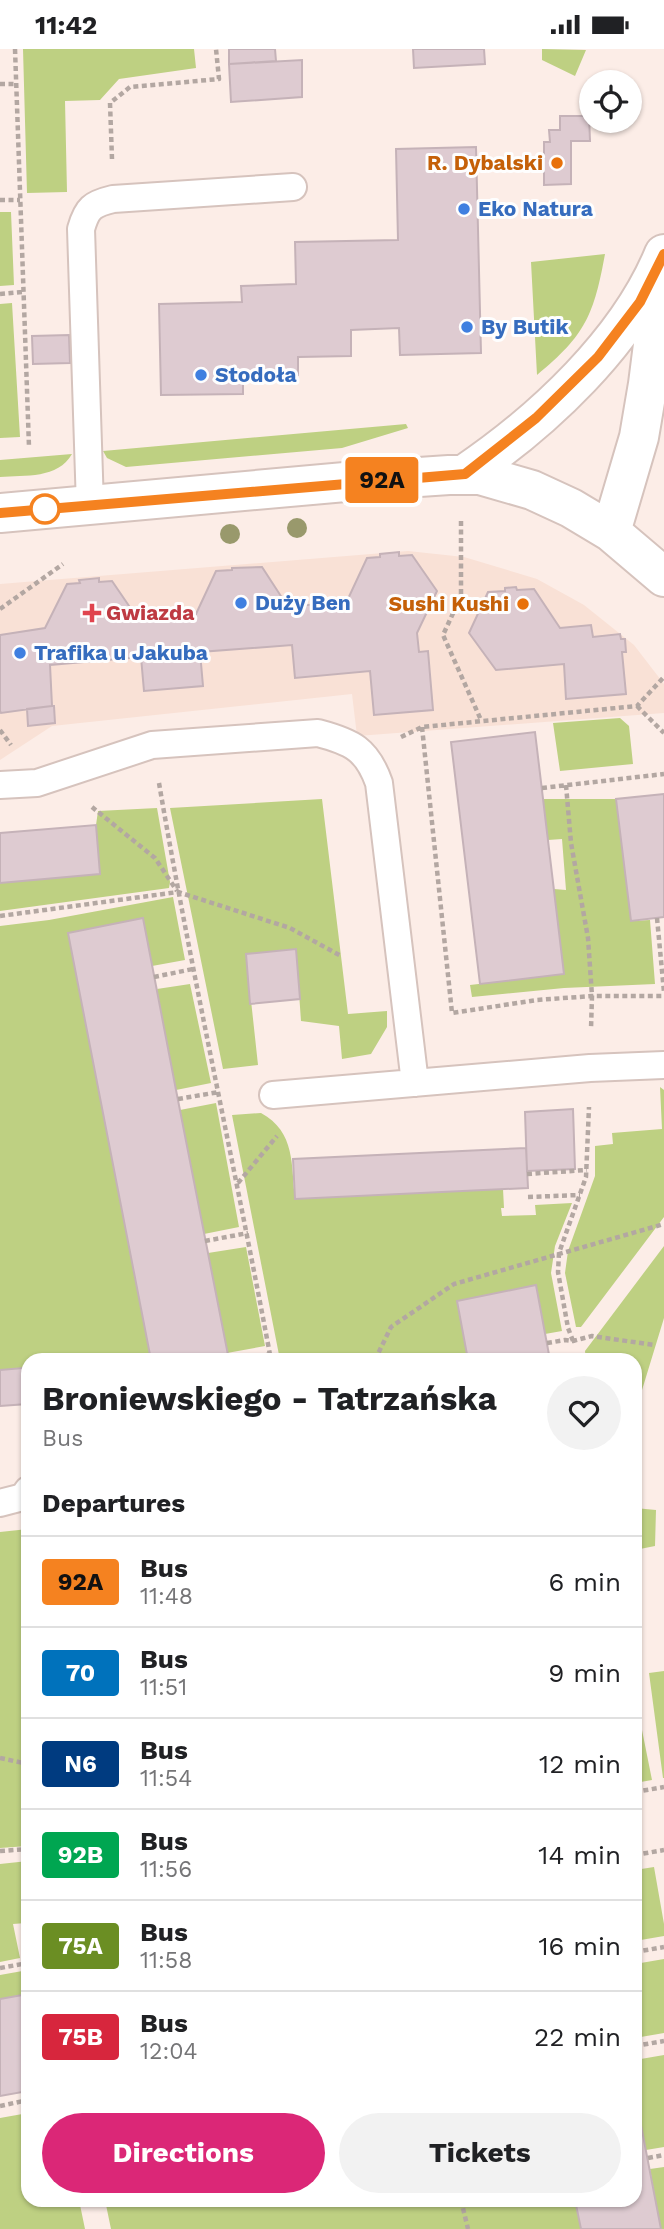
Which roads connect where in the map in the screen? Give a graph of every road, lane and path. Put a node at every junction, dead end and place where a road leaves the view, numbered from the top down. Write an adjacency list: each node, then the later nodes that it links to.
1 (15, 49): 4 (path)
2 (216, 49): 8 (path)
3 (0, 84): 4 (path)
4 (16, 84): 7 (path)
5 (293, 187): 8 (lane)
6 (0, 199): 7 (path)
7 (20, 199): 11 (path)
8 (113, 199): 15 (lane)
9 (664, 254): 14 (street)
10 (664, 261): 18 (street)
11 (23, 292): 12 (path); 13 (path)
12 (0, 294)
13 (29, 447)
14 (465, 474): 15 (street); 18 (street)
15 (90, 506): 16 (street)
16 (0, 513)
17 (461, 521): 24 (path)
18 (611, 532): 20 (street)
19 (64, 564): 21 (path)
20 (664, 577)
21 (0, 609)
22 (664, 677): 23 (path)
23 (637, 706): 24 (path); 26 (path)
24 (481, 720): 25 (path)
25 (422, 726): 28 (path); 41 (path)
26 (664, 733)
27 (152, 745): 28 (lane); 30 (lane); 34 (path)
28 (365, 753): 44 (lane)
29 (664, 775): 32 (path)
30 (37, 783): 31 (lane); 34 (path)
31 (0, 785)
32 (566, 785): 33 (path); 41 (path)
33 (542, 788)
34 (178, 892): 35 (path); 37 (path); 38 (path)
35 (0, 916)
36 (657, 918): 40 (path)
37 (341, 956)
38 (193, 969): 39 (path); 45 (path)
39 (154, 977)
40 (664, 994): 41 (path)
41 (592, 996): 43 (path)
42 (664, 1065): 43 (lane)
43 (590, 1068): 44 (lane); 48 (path)
44 (415, 1083): 46 (lane)
45 (219, 1092): 47 (path); 53 (path)
46 (273, 1095)
47 (178, 1099)
48 (587, 1170): 49 (path); 50 (path)
49 (527, 1174)
50 (580, 1195): 51 (path); 55 (path)
51 (528, 1196)
52 (664, 1224): 55 (path)
53 (248, 1233): 54 (path); 59 (path)
54 (205, 1241)
55 (559, 1254): 56 (path); 60 (path)
56 (573, 1341): 57 (path); 58 (path)
57 (547, 1343)
58 (654, 1345)
59 (270, 1353)
60 (378, 1353)
61 (21, 1498): 62 (lane)
62 (0, 1503)
63 (0, 1759): 64 (path)
64 (21, 1763)
65 (664, 1787): 66 (path)
66 (642, 1791)
67 (21, 1850): 69 (path)
68 (664, 1850): 70 (path)
69 (0, 1851)
70 (642, 1854)
71 (664, 1947): 72 (path)
72 (642, 1951)
73 (21, 1964): 74 (path)
74 (0, 1968)
75 (664, 2041): 76 (path)
76 (642, 2045)
77 (21, 2102): 78 (path)
78 (0, 2106)
79 (664, 2155): 80 (path)
80 (648, 2158)
81 (463, 2207): 82 (path)
82 (468, 2229)

